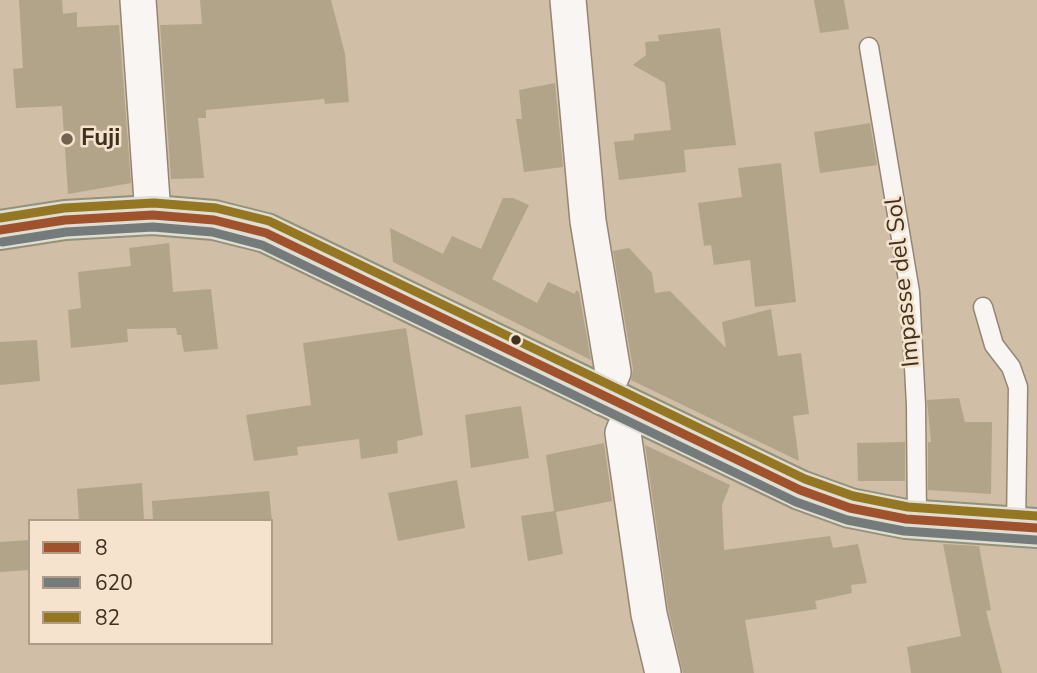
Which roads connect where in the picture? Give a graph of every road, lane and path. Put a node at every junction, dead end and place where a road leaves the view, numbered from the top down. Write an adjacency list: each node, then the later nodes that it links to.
1 (138, 0): 4 (street)
2 (568, 0): 7 (street)
3 (869, 47): 8 (lane, Impasse del Sol)
4 (153, 215): 5 (main road); 7 (main road)
5 (0, 230)
6 (983, 307): 9 (lane)
7 (617, 405): 8 (main road); 10 (street)
8 (917, 520): 9 (main road)
9 (1026, 528)
10 (663, 673)

